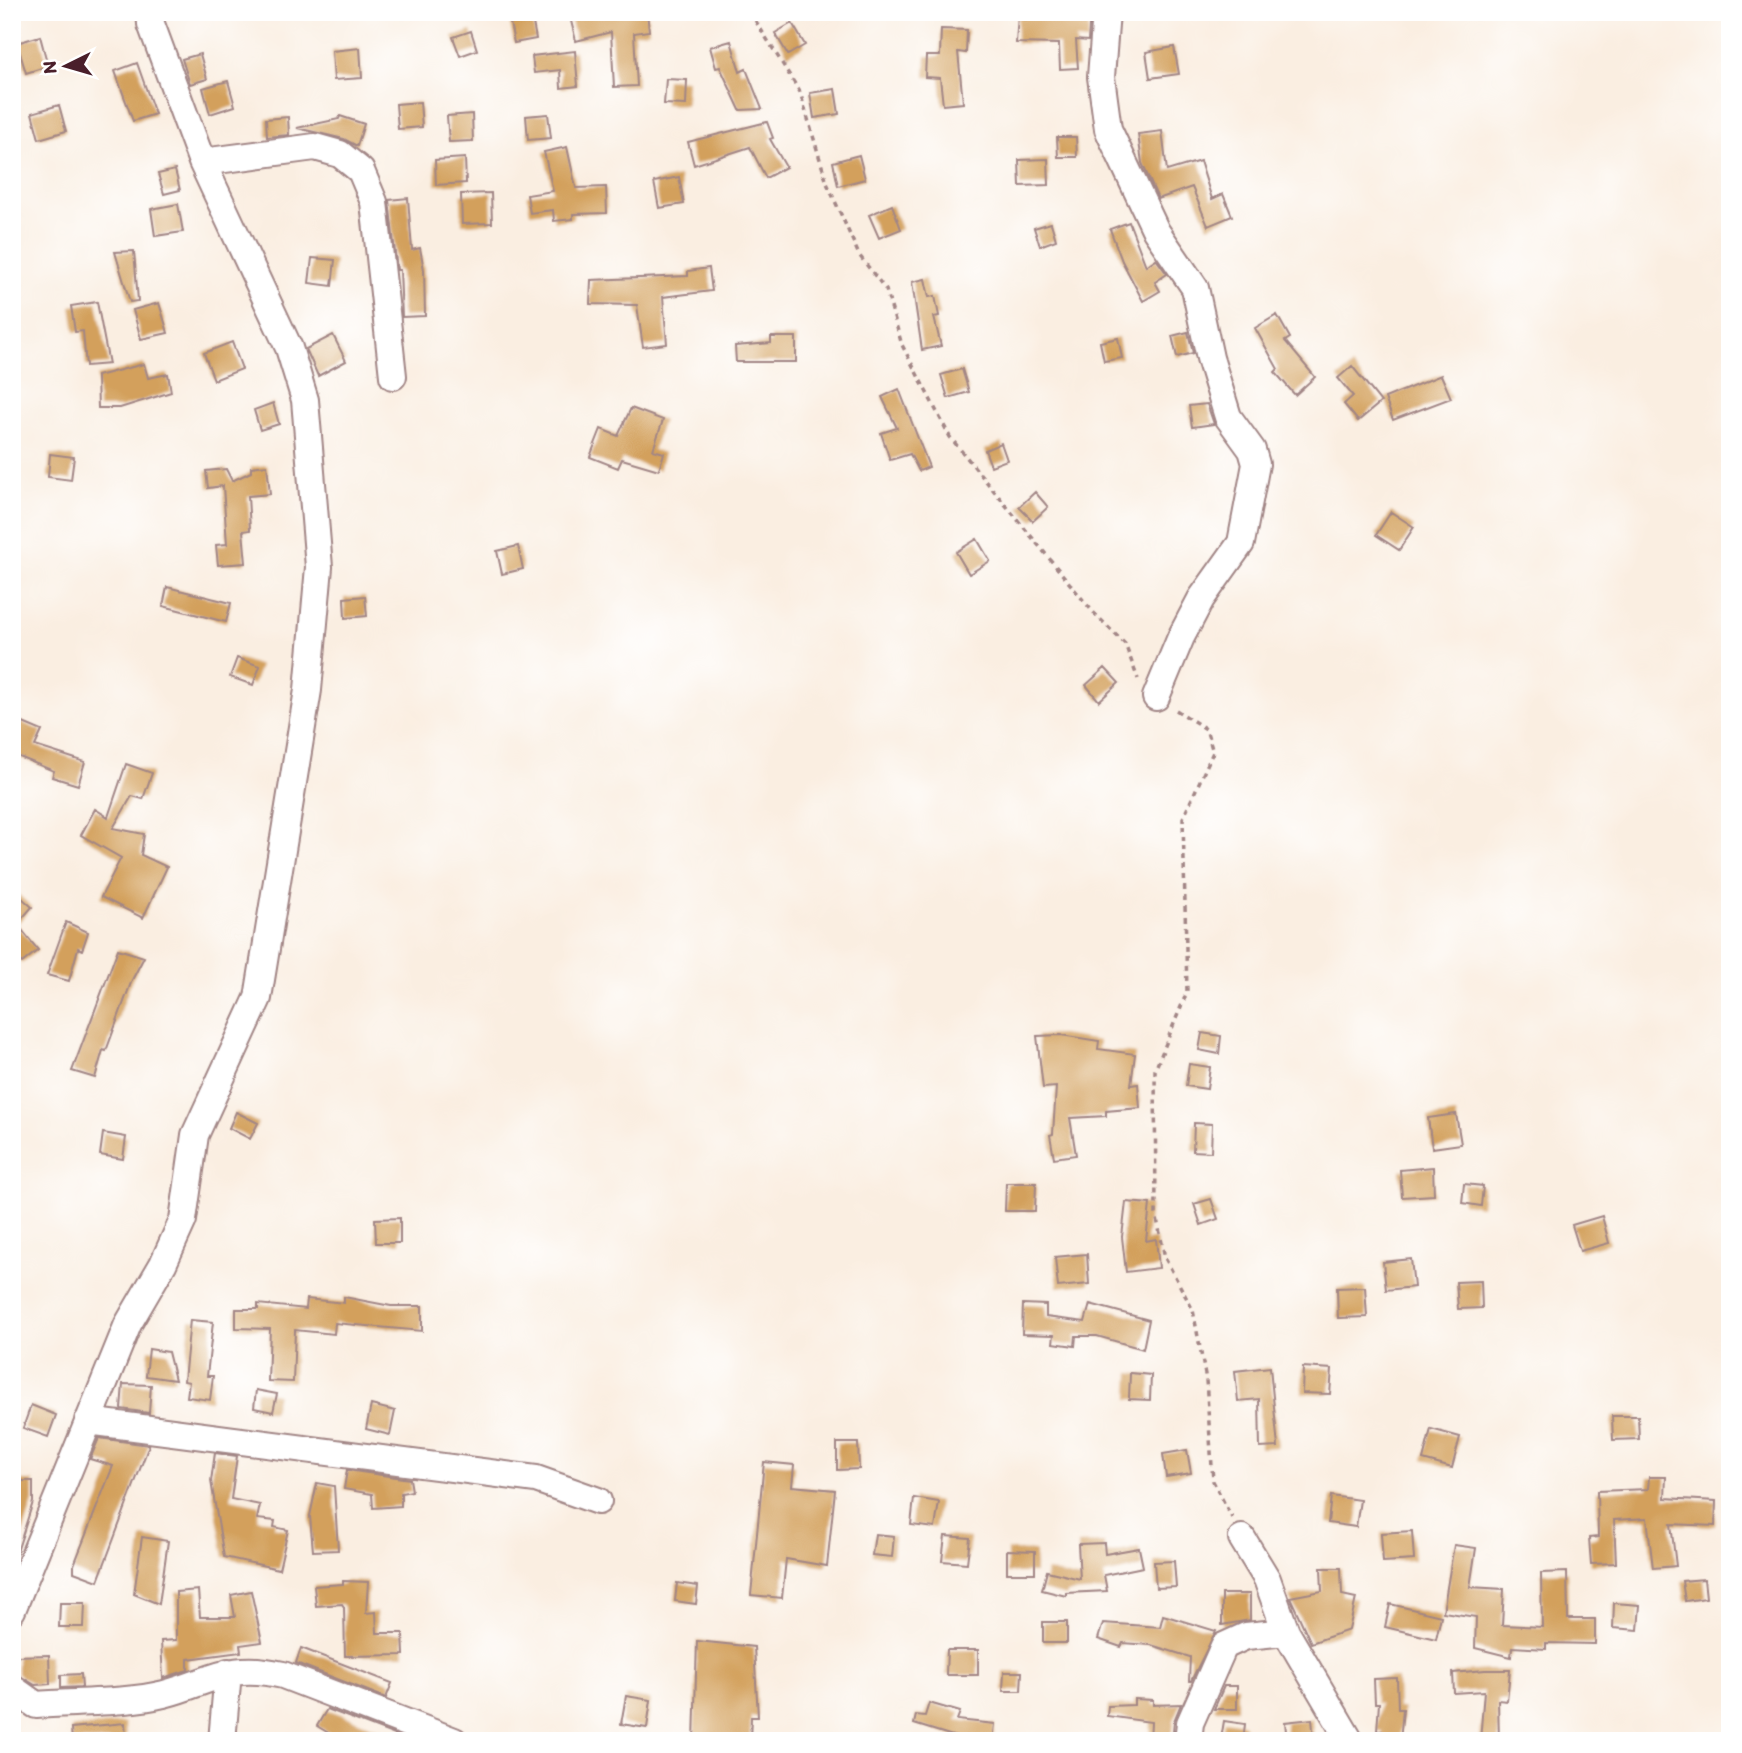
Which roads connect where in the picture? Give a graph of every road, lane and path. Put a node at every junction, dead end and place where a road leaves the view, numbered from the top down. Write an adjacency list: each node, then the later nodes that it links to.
1 (150, 12): 4 (street)
2 (750, 12): 6 (path)
3 (1106, 12): 6 (street)
4 (202, 162): 5 (street); 7 (street)
5 (393, 376)
6 (1156, 697): 9 (path)
7 (88, 1421): 8 (street); 10 (street)
8 (598, 1501)
9 (1242, 1538): 11 (street)
10 (12, 1610)
11 (1286, 1632): 16 (street); 17 (street)
12 (228, 1672): 13 (street); 14 (street); 15 (street)
13 (12, 1688)
14 (222, 1741)
15 (454, 1741)
16 (1188, 1741)
17 (1350, 1741)

